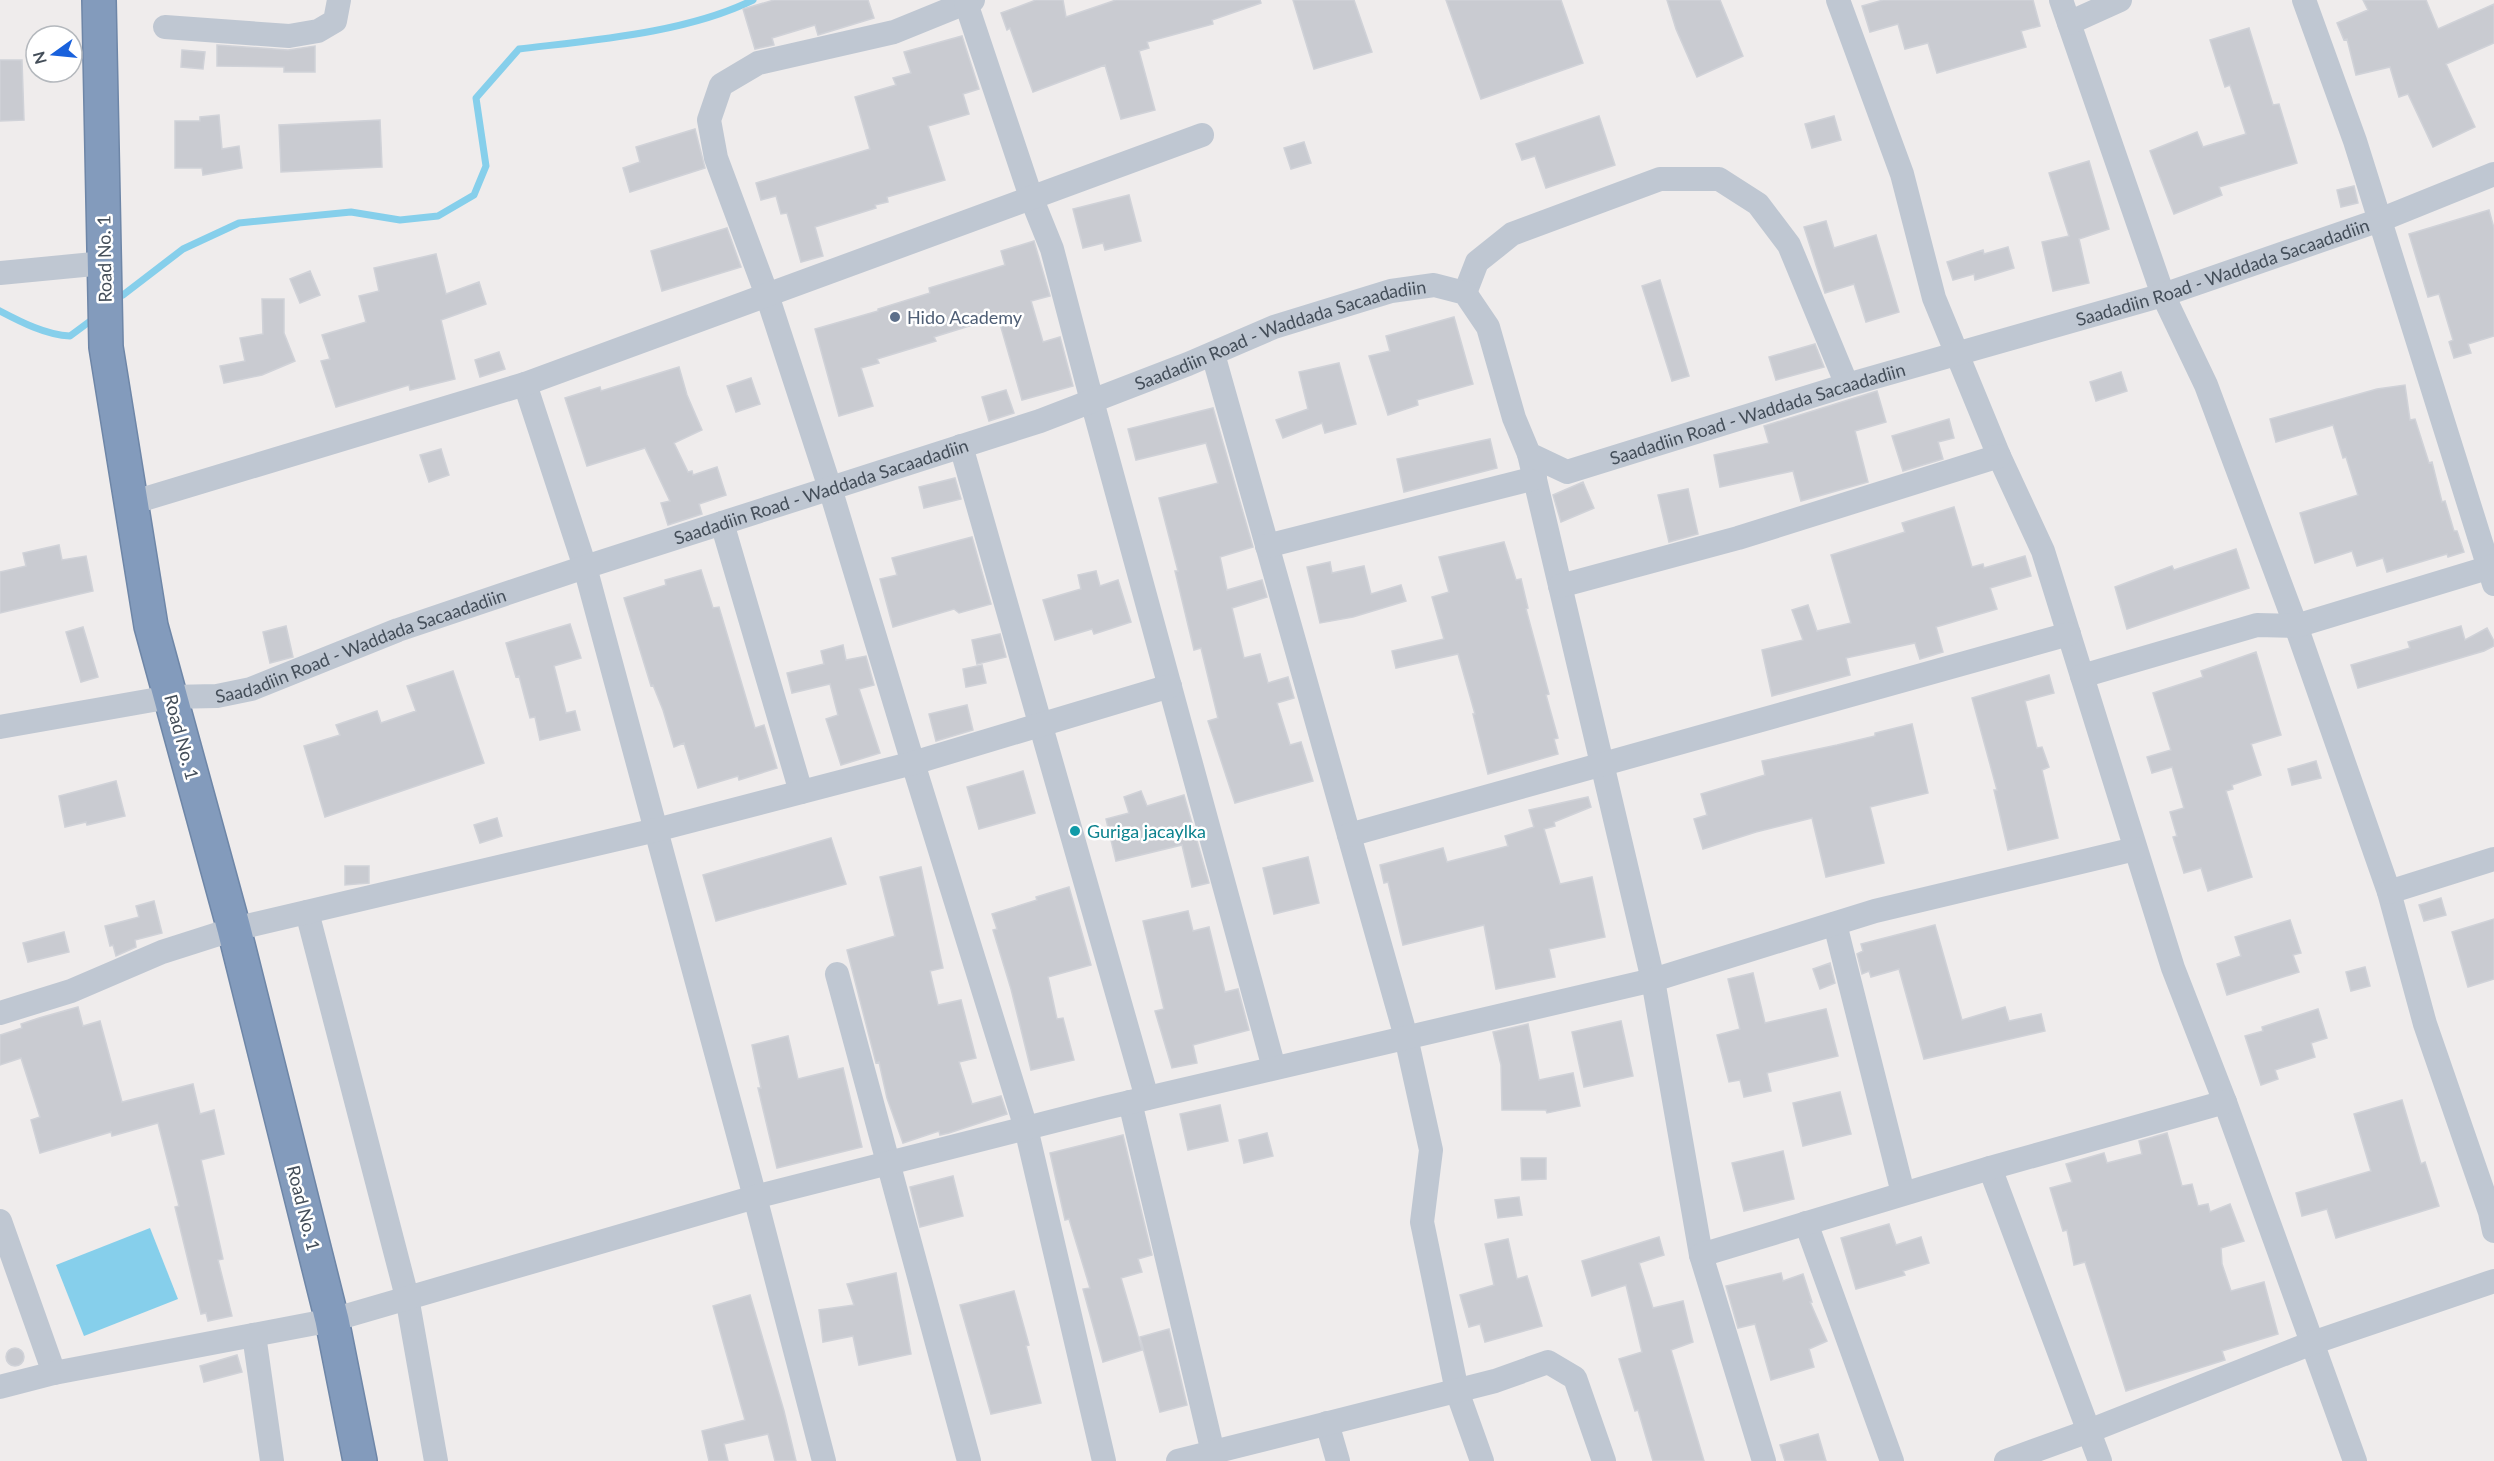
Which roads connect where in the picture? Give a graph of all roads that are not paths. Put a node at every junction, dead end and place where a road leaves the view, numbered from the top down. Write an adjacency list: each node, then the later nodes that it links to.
1 (99, 0): 14 (highway, Road No. 1)
2 (339, 0): 9 (street)
3 (1838, 0): 19 (street)
4 (2061, 0): 8 (street)
5 (2120, 0): 8 (street)
6 (2304, 0): 13 (street)
7 (969, 1): 12 (street); 18 (street)
8 (2069, 22): 17 (street)
9 (165, 27)
10 (1202, 135): 12 (street)
11 (2494, 174): 13 (street, Saadadiin Road - Waddada Sacaadadiin)
12 (1031, 198): 18 (street); 23 (street)
13 (2380, 220): 17 (street, Saadadiin Road - Waddada Sacaadadiin); 33 (street)
14 (104, 263): 15 (street); 29 (highway, Road No. 1)
15 (0, 273)
16 (1465, 292): 20 (street, Saadadiin Road - Waddada Sacaadadiin); 22 (street); 25 (street)
17 (2163, 295): 19 (street, Saadadiin Road - Waddada Sacaadadiin); 35 (street)
18 (767, 296): 21 (street); 28 (street)
19 (1958, 353): 22 (street, Saadadiin Road - Waddada Sacaadadiin); 26 (street)
20 (1213, 354): 23 (street, Saadadiin Road - Waddada Sacaadadiin); 31 (street)
21 (525, 384): 29 (street); 32 (street)
22 (1847, 386): 25 (street, Saadadiin Road - Waddada Sacaadadiin)
23 (1092, 401): 24 (street, Saadadiin Road - Waddada Sacaadadiin); 38 (street)
24 (961, 446): 28 (street, Saadadiin Road - Waddada Sacaadadiin); 40 (street)
25 (1529, 454): 27 (street)
26 (1999, 456): 34 (street); 36 (street)
27 (1535, 478): 31 (street); 34 (street)
28 (830, 488): 30 (street, Saadadiin Road - Waddada Sacaadadiin); 42 (street)
29 (131, 502): 39 (highway, Road No. 1)
30 (722, 523): 32 (street, Saadadiin Road - Waddada Sacaadadiin); 44 (street)
31 (1267, 546): 46 (street)
32 (585, 567): 39 (street, Saadadiin Road - Waddada Sacaadadiin); 45 (street)
33 (2492, 573): 35 (street)
34 (1560, 586): 43 (street)
35 (2296, 626): 37 (street); 49 (street)
36 (2069, 634): 37 (street); 43 (street)
37 (2082, 676): 47 (street)
38 (1170, 686): 40 (street); 57 (street)
39 (170, 697): 41 (street, Saadadiin Road - Waddada Sacaadadiin); 52 (highway, Road No. 1)
40 (1040, 725): 42 (street); 58 (street)
41 (0, 727)
42 (913, 763): 44 (street); 60 (street)
43 (1602, 765): 46 (street); 54 (street)
44 (801, 792): 45 (street)
45 (656, 830): 50 (street); 64 (street)
46 (1349, 835): 56 (street)
47 (2135, 849): 51 (street); 59 (street)
48 (2494, 859): 49 (street)
49 (2389, 892): 67 (street)
50 (307, 912): 52 (street); 70 (street)
51 (1835, 924): 54 (street); 63 (street)
52 (234, 929): 55 (street); 71 (highway, Road No. 1)
53 (837, 974): 61 (street)
54 (1653, 980): 56 (street); 68 (street)
55 (0, 1013)
56 (1406, 1037): 57 (street); 76 (street)
57 (1274, 1068): 58 (street)
58 (1138, 1100): 60 (street); 79 (street)
59 (2225, 1102): 62 (street); 73 (street)
60 (1026, 1128): 61 (street); 85 (street)
61 (889, 1163): 64 (street); 84 (street)
62 (1990, 1168): 63 (street); 78 (street)
63 (1903, 1193): 66 (street)
64 (755, 1197): 70 (street); 83 (street)
65 (0, 1221): 74 (street)
66 (1806, 1223): 68 (street); 91 (street)
67 (2494, 1231)
68 (1701, 1255): 90 (street)
69 (2494, 1281): 73 (street)
70 (407, 1297): 71 (street); 82 (street)
71 (332, 1320): 72 (street); 81 (highway, Road No. 1)
72 (254, 1335): 74 (street); 80 (street)
73 (2312, 1342): 78 (street); 94 (street)
74 (54, 1373): 75 (street)
75 (0, 1387)
76 (1457, 1391): 77 (street); 88 (street); 89 (street)
77 (1327, 1423): 79 (street); 87 (street)
78 (2088, 1431): 92 (street); 93 (street)
79 (1214, 1456): 86 (street)
80 (272, 1461)
81 (360, 1461)
82 (436, 1461)
83 (824, 1461)
84 (969, 1461)
85 (1104, 1461)
86 (1178, 1461)
87 (1338, 1461)
88 (1482, 1461)
89 (1604, 1461)
90 (1764, 1461)
91 (1892, 1461)
92 (2006, 1461)
93 (2100, 1461)
94 (2355, 1461)

